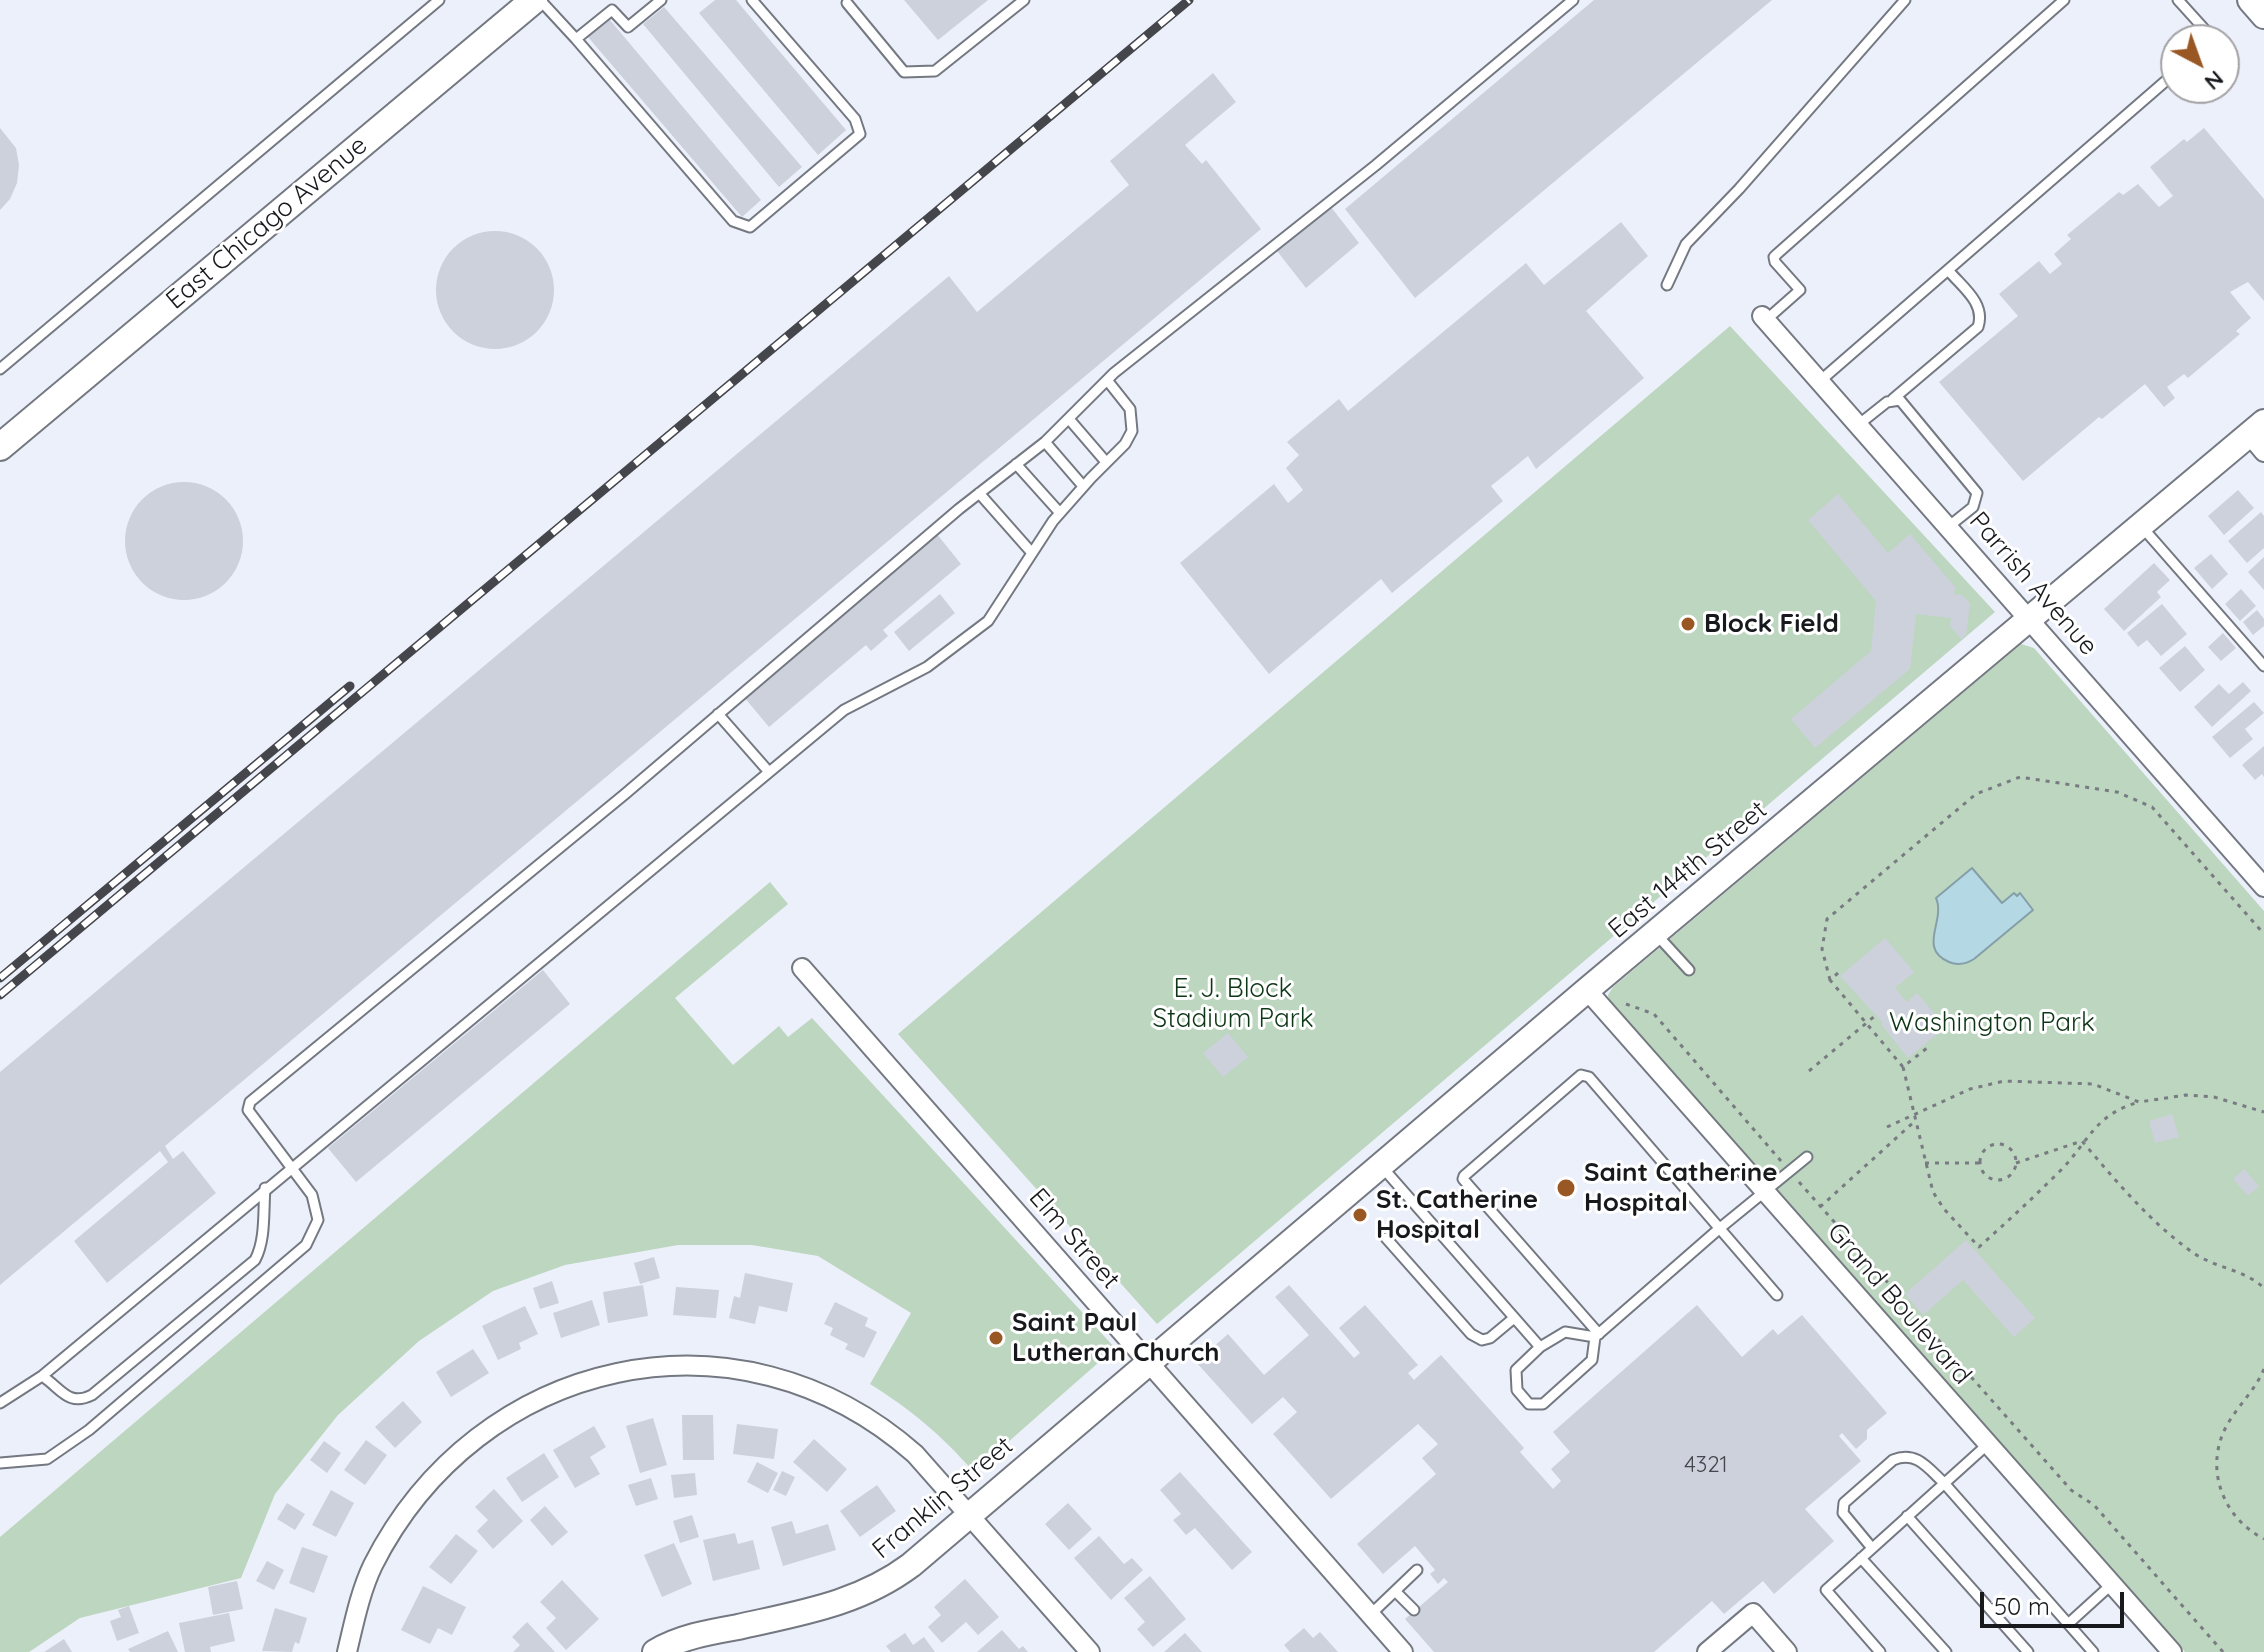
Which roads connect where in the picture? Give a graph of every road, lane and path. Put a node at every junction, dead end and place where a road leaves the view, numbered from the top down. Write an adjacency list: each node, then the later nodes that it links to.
1 (439, 0): 20 (lane)
2 (534, 0): 28 (main road, East Chicago Avenue)
3 (540, 0): 15 (lane)
4 (661, 0): 15 (lane)
5 (752, 0): 15 (lane)
6 (1024, 0): 12 (lane)
7 (1573, 0): 21 (lane)
8 (1905, 0): 18 (lane)
9 (2064, 0): 19 (lane)
10 (2178, 0): 14 (lane)
11 (2250, 0): 13 (street)
12 (847, 1)
13 (2264, 16)
14 (2200, 24)
15 (576, 39)
16 (2160, 86): 17 (lane)
17 (1948, 270): 22 (lane); 23 (lane)
18 (1667, 285)
19 (1764, 318): 22 (street, Parrish Avenue)
20 (0, 369)
21 (1107, 380): 24 (lane); 29 (lane)
22 (1820, 381): 25 (street, Parrish Avenue)
23 (1893, 399): 25 (lane); 35 (lane)
24 (1069, 419): 27 (lane); 29 (lane)
25 (1858, 425): 35 (street, Parrish Avenue)
26 (2259, 436): 34 (street, East 144th Street)
27 (1045, 442): 30 (lane); 31 (lane)
28 (0, 447)
29 (1106, 462): 31 (lane)
30 (1016, 464): 32 (lane); 33 (lane)
31 (1083, 486): 33 (lane)
32 (979, 493): 36 (lane); 39 (lane)
33 (1060, 513): 36 (lane)
34 (2141, 525): 37 (street, East 144th Street); 38 (lane)
35 (1948, 527): 37 (street, Parrish Avenue)
36 (1032, 553): 40 (lane)
37 (2029, 619): 41 (street, Parrish Avenue); 42 (street, East 144th Street)
38 (2264, 666)
39 (718, 714): 40 (lane); 65 (lane)
40 (769, 772): 65 (lane)
41 (2264, 887)
42 (1655, 933): 45 (lane); 48 (street, East 144th Street)
43 (2264, 934): 47 (path)
44 (802, 968): 77 (street, Elm Street)
45 (1689, 970)
46 (1838, 973): 47 (path)
47 (1830, 980): 51 (path)
48 (1587, 990): 64 (street, East 144th Street); 68 (street, Grand Boulevard)
49 (1615, 1000): 66 (path)
50 (1876, 1015): 51 (path)
51 (1866, 1023): 53 (path); 54 (path)
52 (1927, 1048): 53 (path)
53 (1903, 1067): 57 (path)
54 (1809, 1071)
55 (2139, 1102): 56 (path); 57 (path); 59 (path)
56 (2264, 1112)
57 (1914, 1118): 58 (path); 61 (path); 69 (path)
58 (1887, 1127)
59 (2082, 1141): 61 (path); 63 (path); 72 (path)
60 (1807, 1157): 66 (lane)
61 (1925, 1163): 62 (path)
62 (1980, 1163): 63 (path); 63 (path)
63 (2016, 1163)
64 (1381, 1165): 74 (lane); 77 (street, East 144th Street)
65 (292, 1167): 67 (lane); 82 (lane)
66 (1790, 1172): 68 (lane); 69 (path)
67 (265, 1188): 79 (lane); 79 (lane)
68 (1765, 1191): 70 (lane); 81 (street, Grand Boulevard)
69 (1820, 1207): 106 (path)
70 (1720, 1228): 73 (lane); 75 (lane); 75 (lane)
71 (1386, 1238): 74 (lane)
72 (2264, 1288)
73 (1777, 1295)
74 (1514, 1318): 76 (lane)
75 (1597, 1335): 76 (lane); 76 (lane)
76 (1540, 1347)
77 (1148, 1362): 84 (street, Franklin Street); 93 (street, Elm Street)
78 (2264, 1369): 86 (path)
79 (42, 1376): 80 (lane)
80 (0, 1403)
81 (1988, 1444): 83 (lane); 90 (street, Grand Boulevard)
82 (0, 1463)
83 (1944, 1483): 85 (lane); 87 (lane); 94 (lane)
84 (968, 1514): 95 (street); 96 (street, Franklin Street); 97 (street)
85 (1907, 1516): 87 (lane); 103 (lane)
86 (2264, 1539)
87 (1872, 1548): 88 (lane)
88 (1861, 1558): 101 (lane); 102 (lane)
89 (1417, 1570): 91 (lane)
90 (2112, 1584): 94 (lane); 105 (street, Grand Boulevard)
91 (1395, 1591): 92 (lane); 93 (lane)
92 (1414, 1610)
93 (1370, 1615): 98 (street, Elm Street)
94 (2068, 1624): 104 (lane)
95 (347, 1652)
96 (655, 1652)
97 (1090, 1652)
98 (1403, 1652)
99 (1707, 1652): 100 (street)
100 (1787, 1652)
101 (1880, 1652)
102 (1946, 1652)
103 (2028, 1652)
104 (2093, 1652)
105 (2172, 1652)
106 (2223, 1652)

